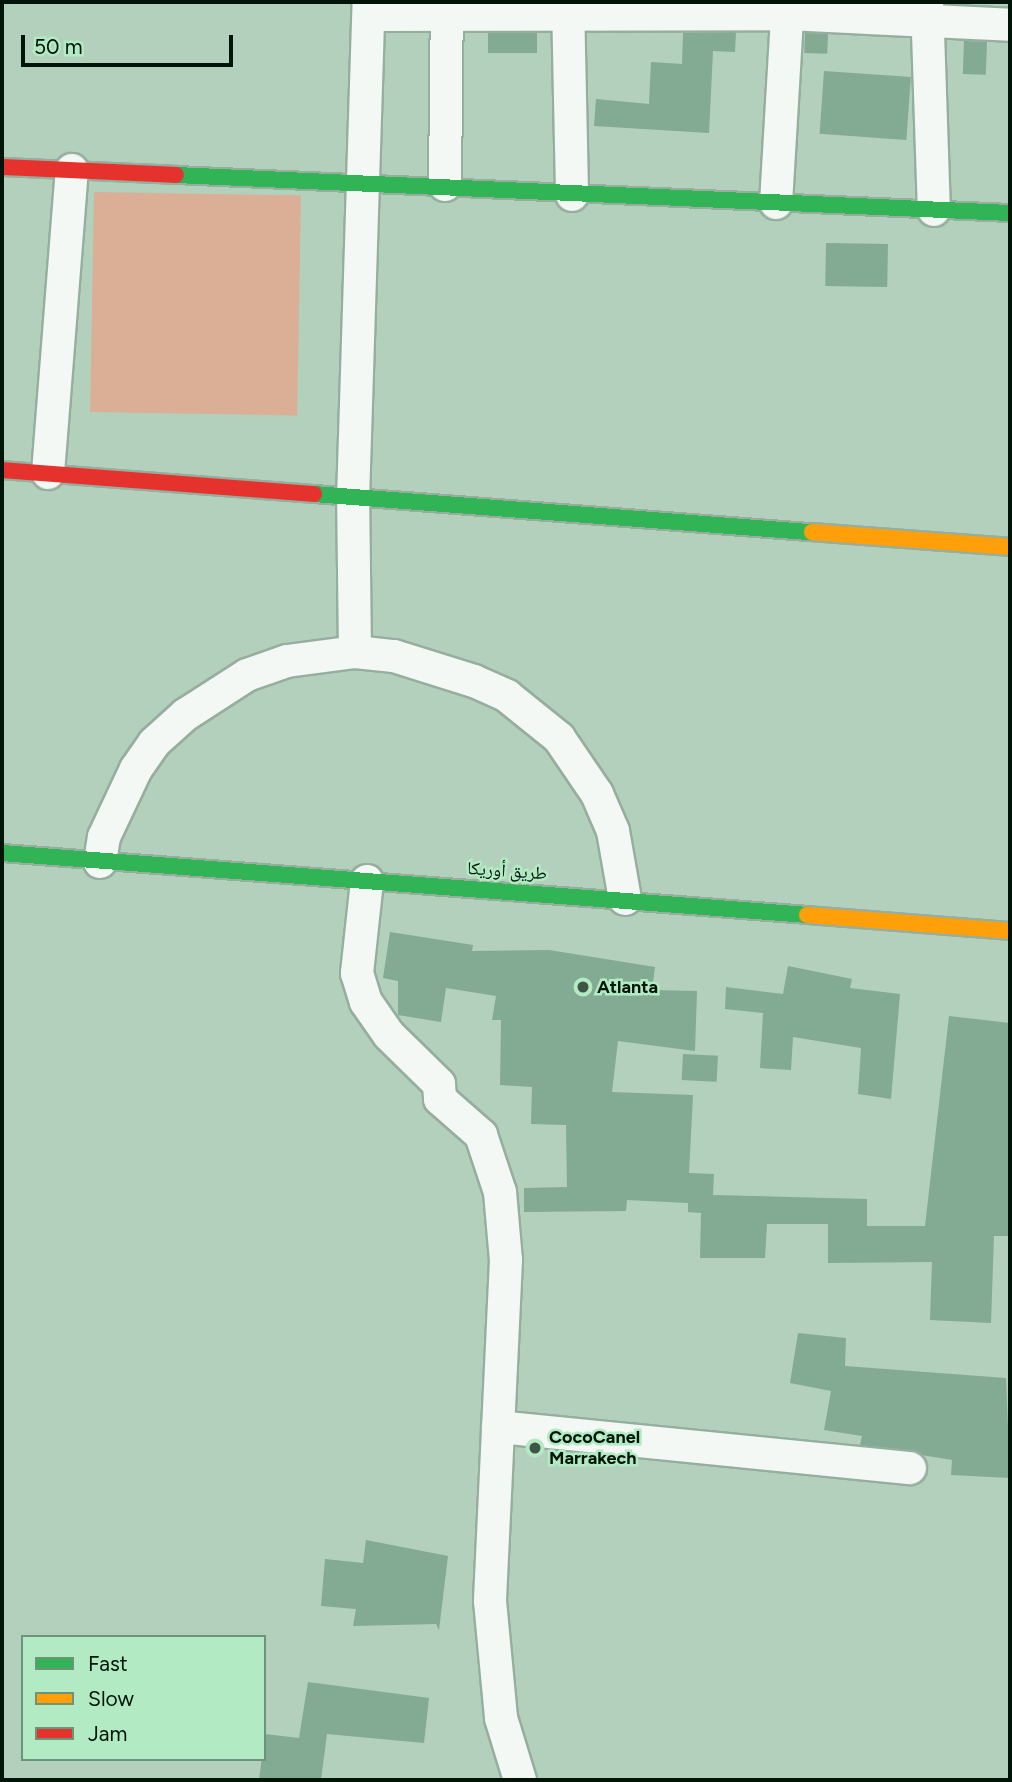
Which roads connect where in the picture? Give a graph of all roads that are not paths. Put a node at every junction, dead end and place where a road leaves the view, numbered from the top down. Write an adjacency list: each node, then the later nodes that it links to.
1 (447, 7): 2 (street); 3 (street); 9 (street)
2 (568, 7): 4 (street); 11 (street)
3 (369, 8): 10 (street)
4 (788, 8): 5 (street); 12 (street)
5 (927, 10): 6 (street); 13 (street)
6 (1010, 25)
7 (2, 167): 8 (street)
8 (72, 170): 10 (street); 16 (street)
9 (445, 185): 10 (street); 11 (street)
10 (362, 186): 17 (street)
11 (572, 195): 12 (street)
12 (776, 203): 13 (street)
13 (934, 210): 14 (street)
14 (1010, 212)
15 (2, 470): 16 (street)
16 (48, 473): 17 (street)
17 (354, 499): 18 (street); 19 (street)
18 (1010, 547)
19 (355, 652): 21 (street); 23 (street)
20 (2, 853): 21 (street, طريق أوريكا)
21 (100, 862): 22 (street, طريق أوريكا)
22 (367, 881): 23 (street, طريق أوريكا); 25 (street)
23 (625, 899): 24 (street, طريق أوريكا)
24 (1010, 931)
25 (499, 1427): 26 (street); 27 (street)
26 (910, 1468)
27 (520, 1780)

